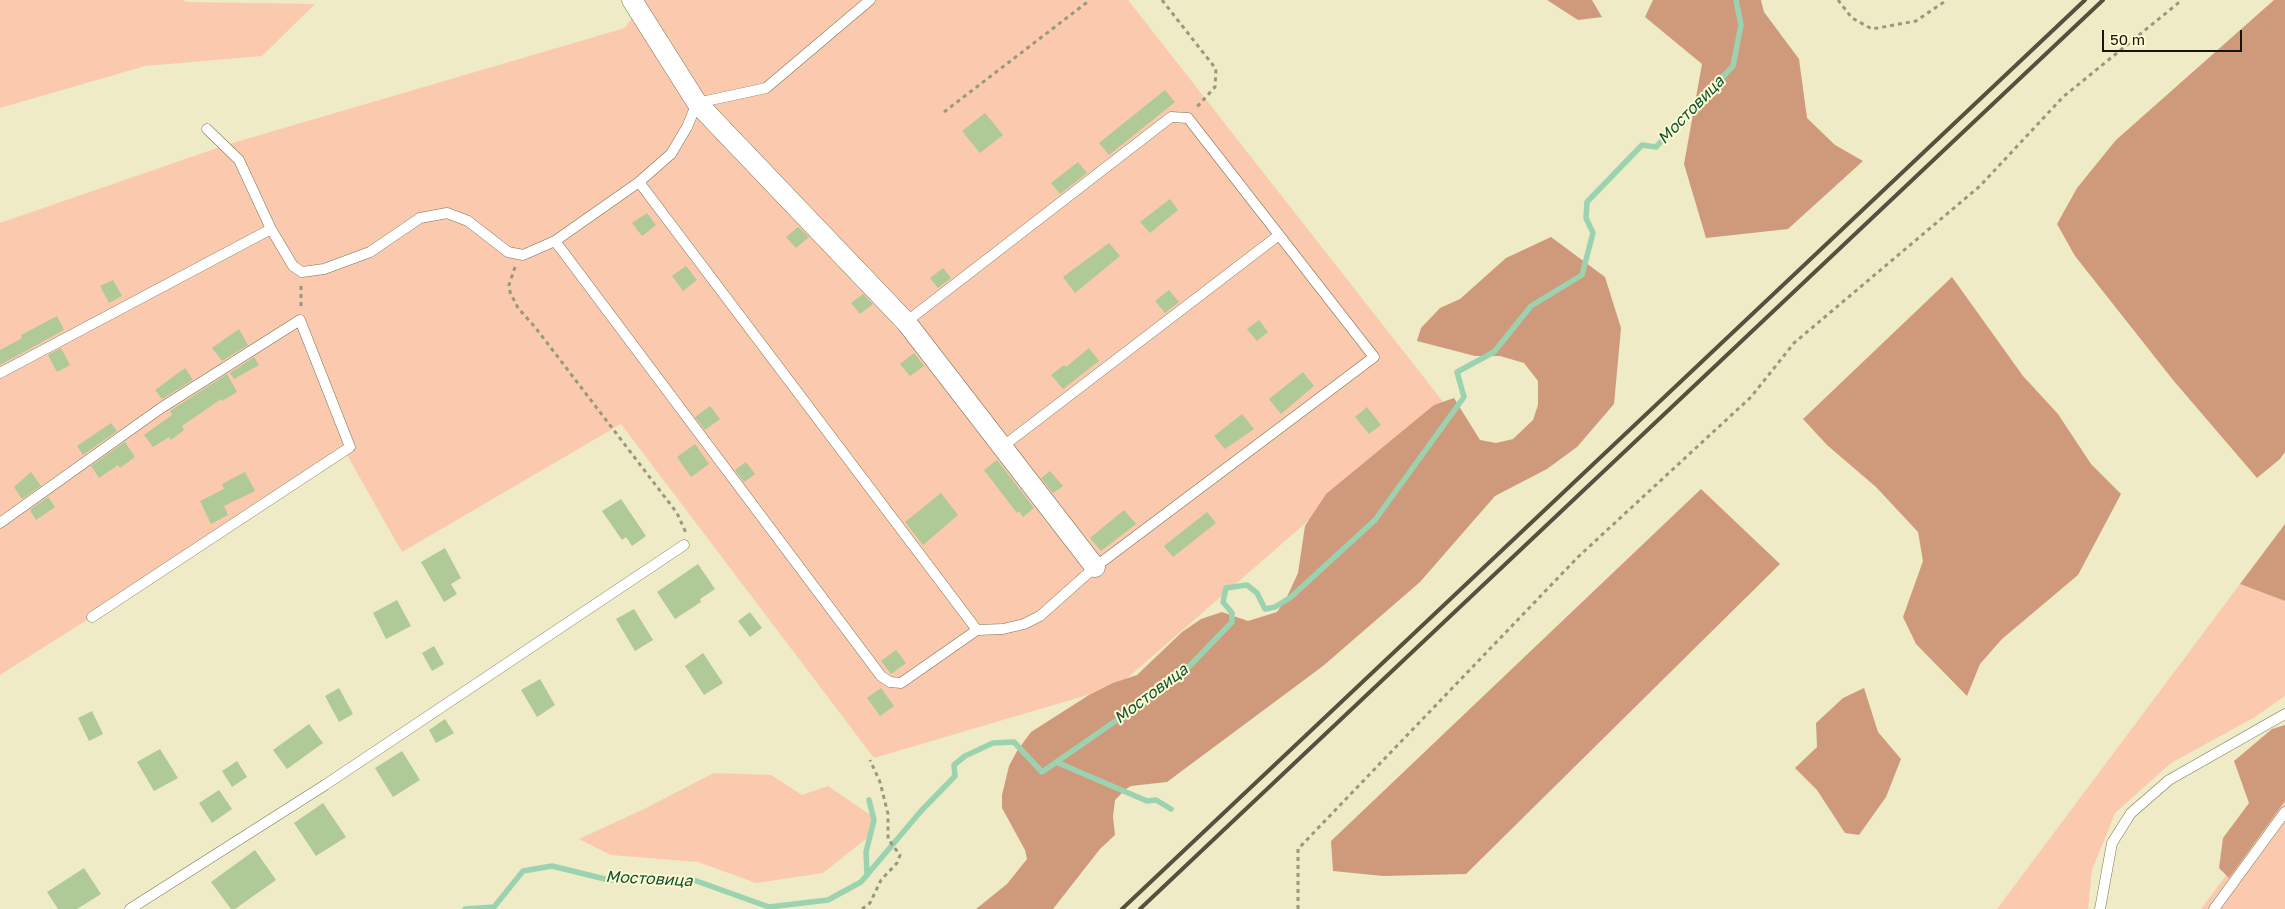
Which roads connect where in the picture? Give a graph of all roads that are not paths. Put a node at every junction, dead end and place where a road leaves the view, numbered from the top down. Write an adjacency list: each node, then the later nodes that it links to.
1 (632, 0): 3 (street)
2 (870, 0): 3 (lane)
3 (697, 103): 5 (lane); 9 (street)
4 (207, 129): 6 (lane)
5 (639, 182): 8 (lane); 16 (lane)
6 (271, 229): 8 (lane); 10 (lane)
7 (1279, 235): 9 (lane); 11 (lane); 14 (lane)
8 (555, 241): 16 (lane)
9 (906, 322): 11 (street)
10 (0, 374)
11 (1002, 447): 14 (street)
12 (0, 523): 15 (lane)
13 (684, 545): 19 (lane)
14 (1095, 567): 16 (lane)
15 (92, 617)
16 (977, 630)
17 (2285, 714): 20 (lane)
18 (2284, 814): 21 (lane)
19 (130, 909)
20 (2100, 909)
21 (2214, 909)

